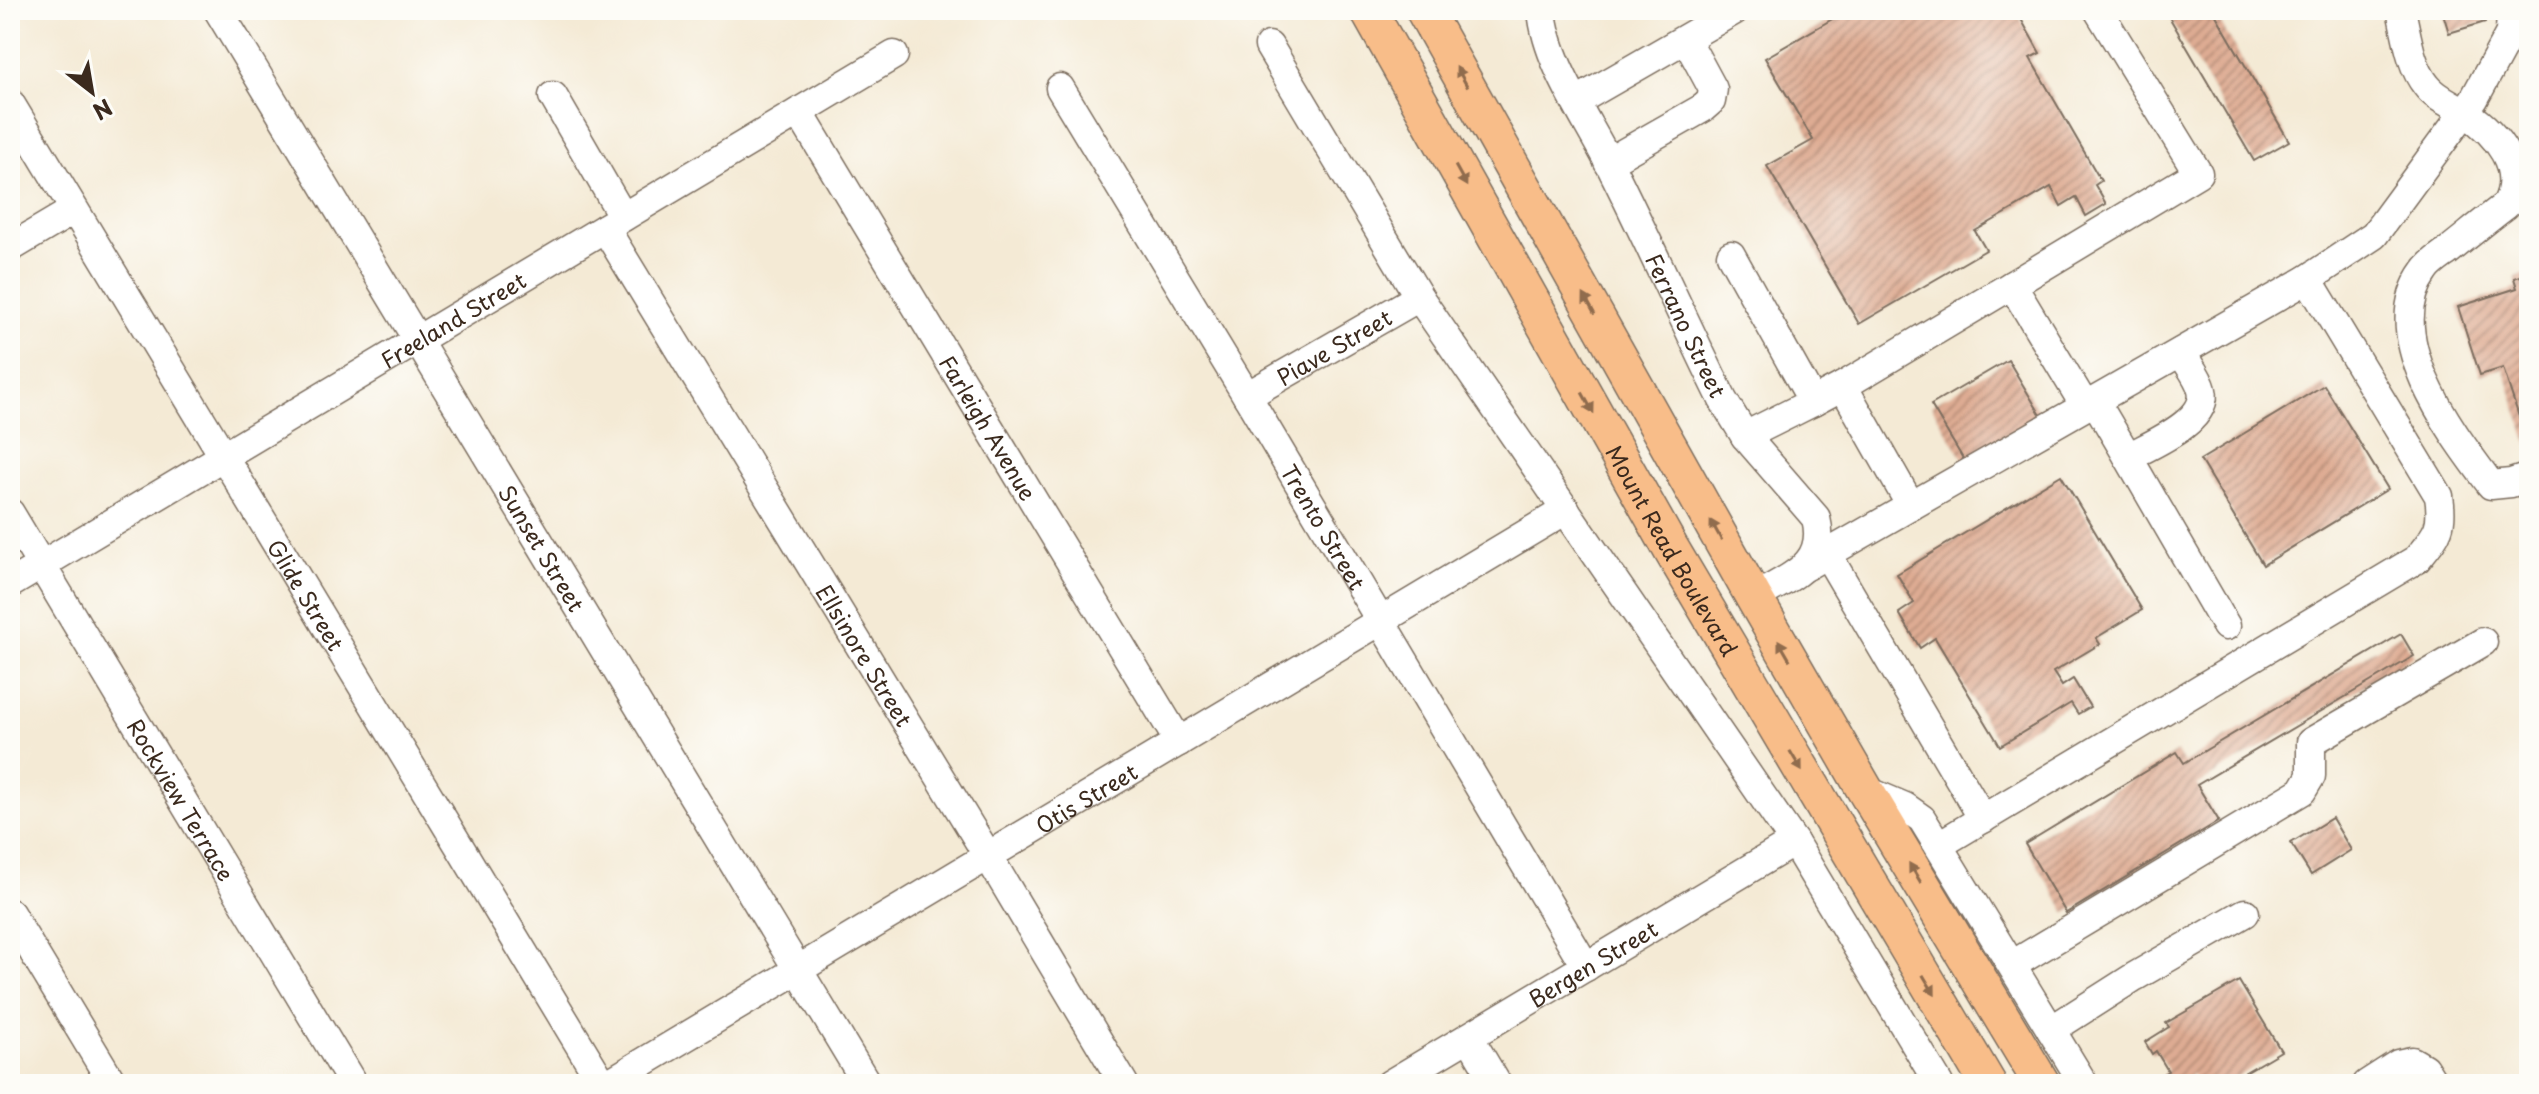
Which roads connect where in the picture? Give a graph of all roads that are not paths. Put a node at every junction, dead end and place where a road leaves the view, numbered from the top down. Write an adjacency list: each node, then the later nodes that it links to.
1 (218, 10): 26 (street, Sunset Street)
2 (1368, 10): 39 (main road, Mount Read Boulevard, one-way to 39)
3 (1424, 10): 43 (main road, Mount Read Boulevard, one-way to 3)
4 (1542, 10): 14 (street, Ferrano Street)
5 (1735, 10): 9 (street)
6 (2098, 10): 24 (street)
7 (2401, 10): 17 (street)
8 (2511, 10): 17 (street)
9 (1686, 39): 14 (street); 18 (street)
10 (1269, 46): 25 (street)
11 (894, 55): 16 (street, Freeland Street)
12 (1060, 88): 29 (street, Trento Street)
13 (553, 96): 20 (street, Ellsinore Street)
14 (1577, 101): 18 (street, Ferrano Street)
15 (10, 103): 19 (street, Glide Street)
16 (799, 112): 20 (street, Freeland Street); 48 (street, Farleigh Avenue)
17 (2465, 112): 23 (street); 35 (street)
18 (1608, 162): 32 (street, Ferrano Street)
19 (74, 210): 21 (street); 33 (street, Glide Street)
20 (614, 223): 26 (street, Freeland Street); 53 (street, Ellsinore Street)
21 (10, 248)
22 (1731, 255): 30 (street)
23 (2308, 279): 27 (street); 50 (street)
24 (2012, 285): 28 (street); 31 (street)
25 (1419, 297): 29 (street, Piave Street); 37 (street)
26 (418, 340): 33 (street, Freeland Street); 58 (street, Sunset Street)
27 (2181, 352): 31 (street); 34 (street)
28 (1843, 386): 30 (street); 36 (street)
29 (1247, 396): 44 (street, Trento Street)
30 (1813, 402): 32 (street)
31 (2090, 404): 34 (street); 36 (street)
32 (1745, 436): 40 (street, Ferrano Street)
33 (223, 457): 41 (street, Freeland Street); 63 (street, Glide Street)
34 (2128, 457): 45 (street)
35 (2529, 477)
36 (1911, 506): 40 (street)
37 (1566, 510): 44 (street, Otis Street); 51 (street)
38 (10, 513): 41 (street, Rockview Terrace)
39 (1671, 549): 43 (main road); 47 (main road, Mount Read Boulevard)
40 (1816, 560): 43 (street); 50 (street)
41 (42, 565): 42 (street, Freeland Street); 62 (street, Rockview Terrace)
42 (10, 584)
43 (1754, 598): 47 (main road); 49 (main road, Mount Read Boulevard, one-way to 43)
44 (1380, 621): 48 (street, Otis Street); 57 (street, Trento Street)
45 (2226, 626)
46 (2483, 642): 56 (street)
47 (1757, 694): 69 (main road, Mount Read Boulevard, one-way to 69)
48 (1179, 742): 53 (street, Otis Street)
49 (1865, 790): 52 (street); 70 (main road, Mount Read Boulevard, one-way to 49)
50 (1983, 819): 52 (street)
51 (1794, 842): 57 (street, Bergen Street); 68 (street)
52 (1939, 845): 56 (street)
53 (988, 856): 58 (street, Otis Street); 65 (street, Ellsinore Street)
54 (10, 913): 61 (street)
55 (2245, 913): 59 (street)
56 (2012, 965): 59 (street)
57 (1586, 967): 60 (street, Bergen Street)
58 (798, 970): 63 (street, Otis Street); 64 (street, Sunset Street)
59 (2051, 1030): 71 (street)
60 (1469, 1037): 66 (street, Bergen Street); 67 (street)
61 (113, 1084)
62 (353, 1084)
63 (605, 1084)
64 (867, 1084)
65 (1124, 1084)
66 (1390, 1084)
67 (1497, 1084)
68 (1939, 1084)
69 (1988, 1084)
70 (2042, 1084)
71 (2084, 1084)
72 (2367, 1084): 73 (street)
73 (2434, 1084)

